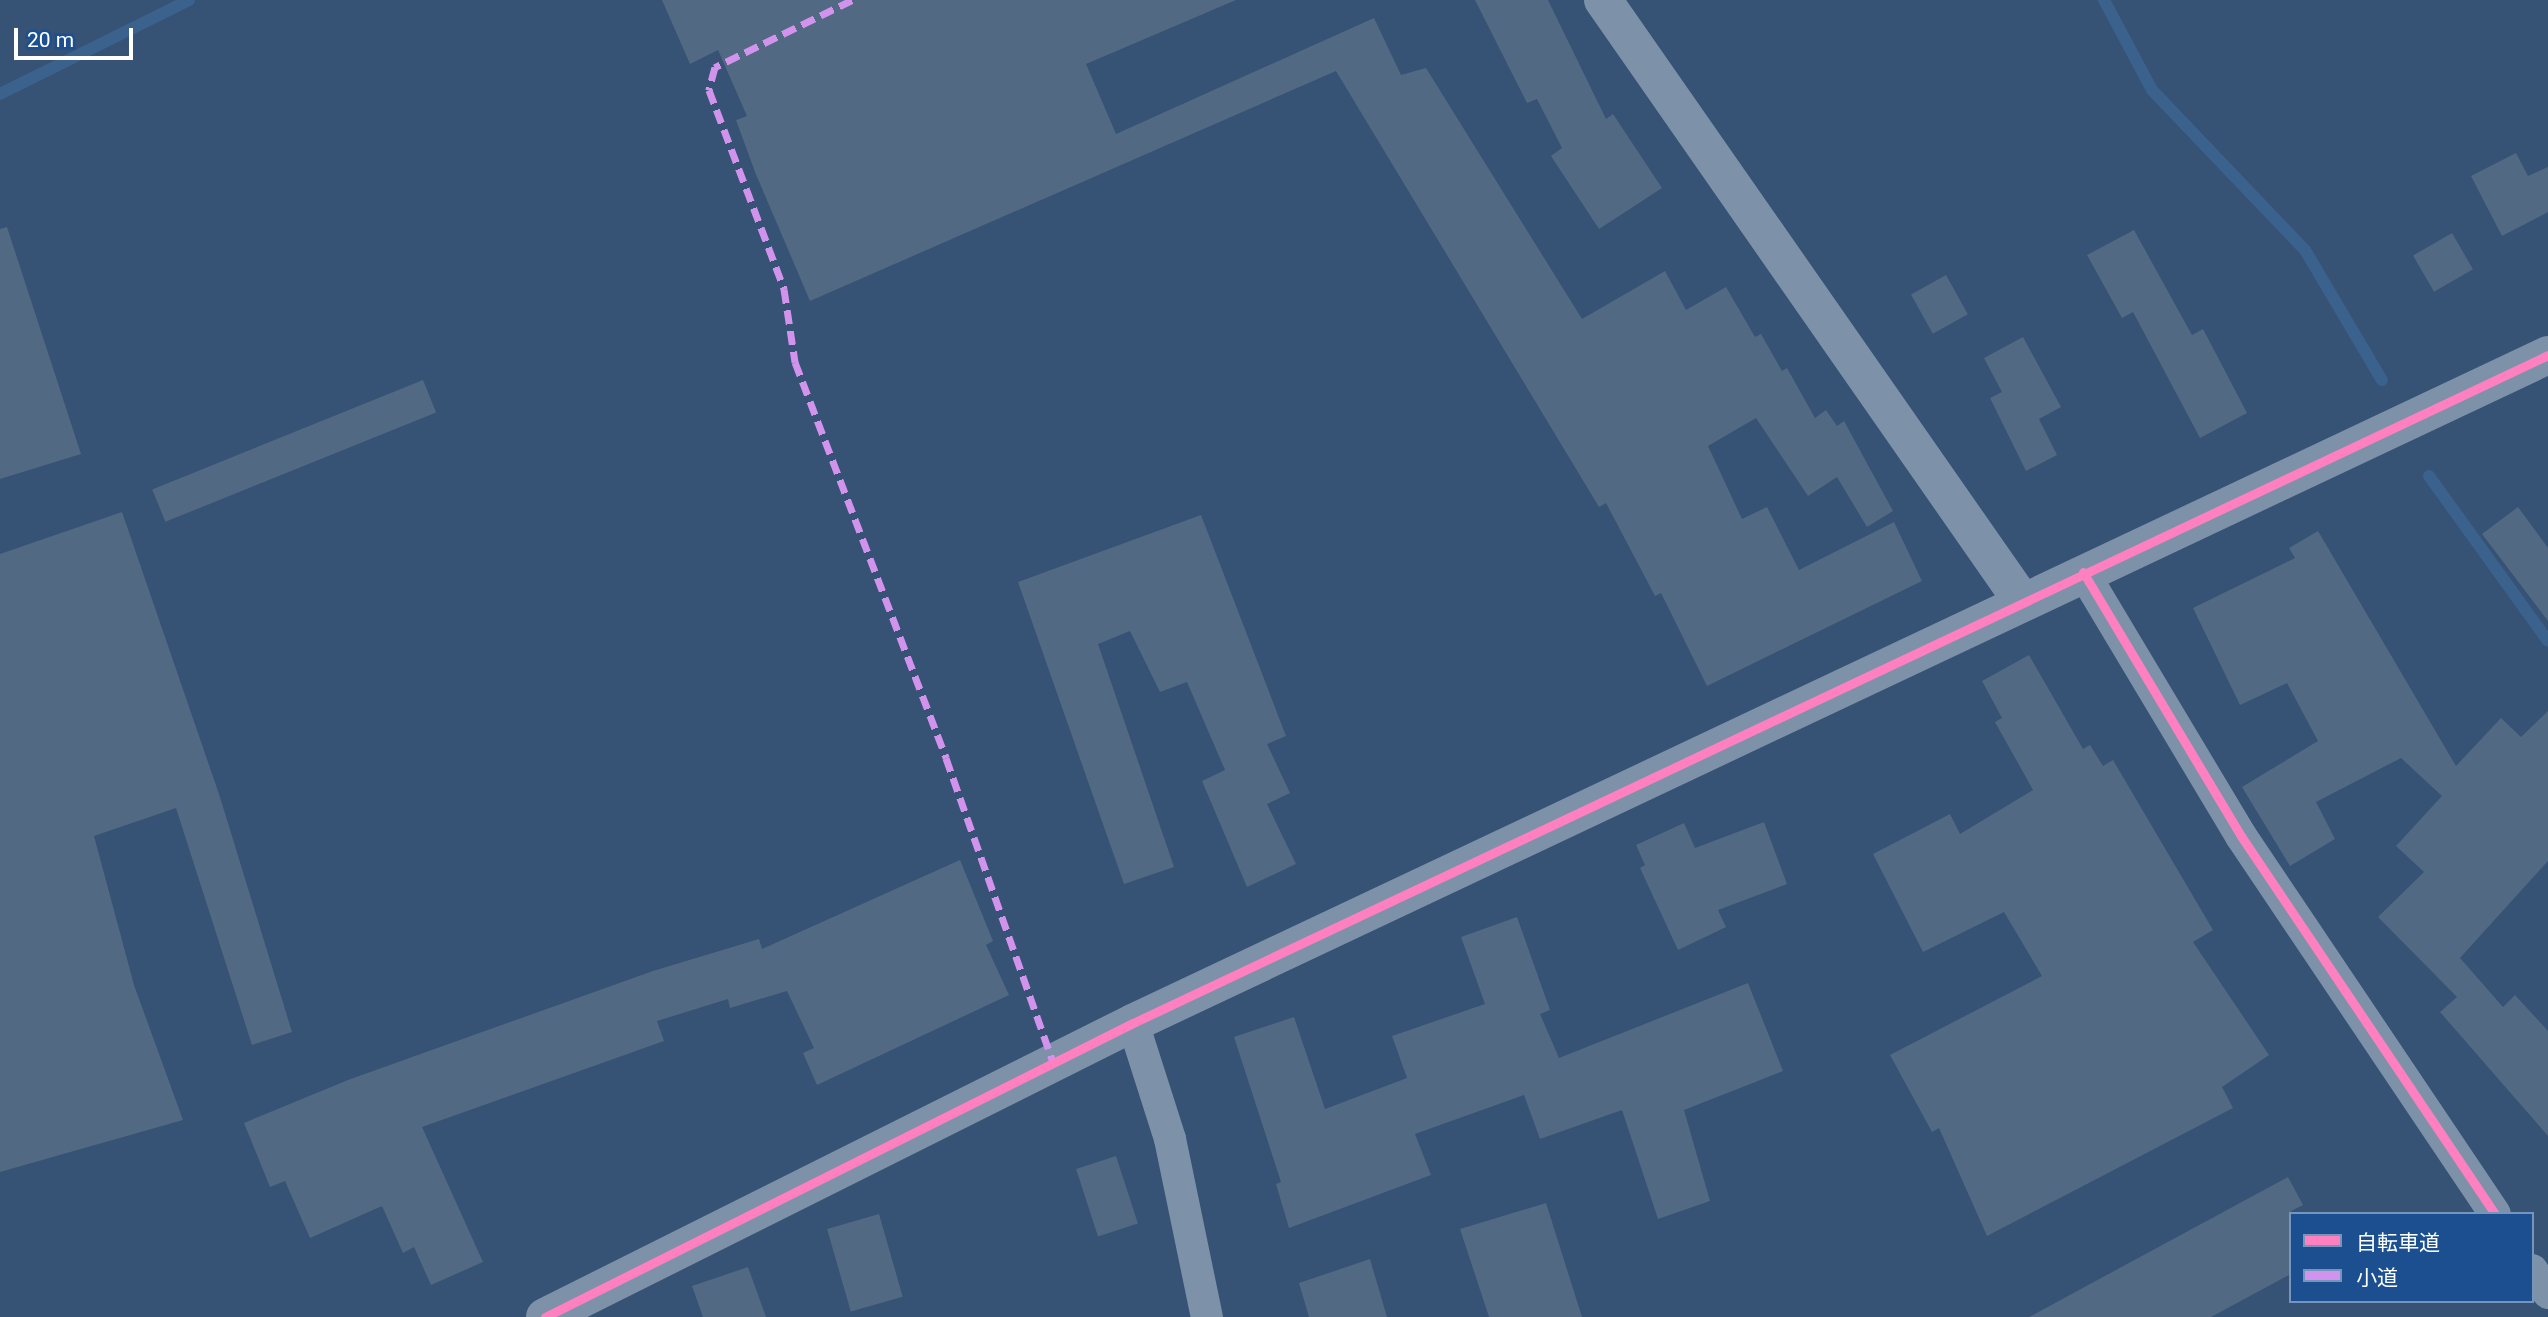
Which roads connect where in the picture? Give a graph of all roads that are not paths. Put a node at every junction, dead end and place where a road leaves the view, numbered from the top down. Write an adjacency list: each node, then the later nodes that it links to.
1 (1603, 0): 4 (street)
2 (2548, 355): 3 (street)
3 (2083, 572): 4 (street); 6 (street)
4 (2022, 601): 5 (street)
5 (1133, 1023): 9 (street); 10 (street)
6 (2494, 1212)
7 (2534, 1273): 8 (street)
8 (2548, 1293)
9 (545, 1317)
10 (1207, 1317)

